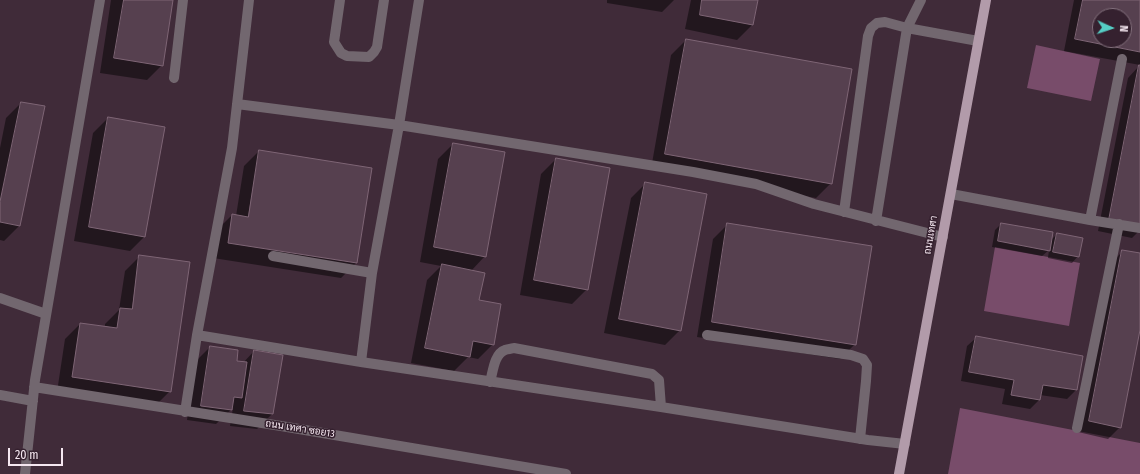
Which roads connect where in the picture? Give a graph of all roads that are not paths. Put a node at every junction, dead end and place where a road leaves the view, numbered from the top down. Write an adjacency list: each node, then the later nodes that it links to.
1 (100, 0): 25 (street)
2 (183, 0): 12 (street)
3 (249, 0): 13 (street)
4 (340, 0): 5 (street)
5 (384, 0)
6 (419, 0): 14 (street)
7 (921, 0): 9 (street)
8 (986, 0): 10 (main road, ถนนเทศา)
9 (907, 28): 10 (street); 16 (street); 18 (street)
10 (978, 41): 15 (main road, ถนนเทศา)
11 (1122, 59): 17 (street)
12 (174, 78)
13 (237, 104): 14 (street); 26 (street)
14 (399, 125): 16 (street); 23 (street)
15 (951, 194): 17 (street); 21 (main road, ถนนเทศา)
16 (844, 212): 18 (street)
17 (1090, 220): 19 (street)
18 (876, 221): 21 (street)
19 (1120, 224): 20 (street); 35 (street)
20 (1140, 228)
21 (943, 237): 37 (main road, ถนนเทศา)
22 (273, 256): 23 (street)
23 (372, 273): 28 (street)
24 (0, 298): 25 (street)
25 (46, 314): 30 (street)
26 (197, 335): 28 (street); 34 (street)
27 (707, 335): 36 (street)
28 (361, 362): 29 (street)
29 (490, 382): 33 (street); 33 (street)
30 (34, 387): 32 (street); 34 (street, ถนน เทศา ซอย13)
31 (0, 394): 32 (street)
32 (33, 401): 38 (street)
33 (661, 407): 36 (street)
34 (185, 412): 39 (street, ถนน เทศา ซอย13)
35 (1077, 428)
36 (860, 439): 37 (street)
37 (905, 444): 40 (main road, ถนนเทศา)
38 (25, 474)
39 (566, 474)
40 (899, 474)

